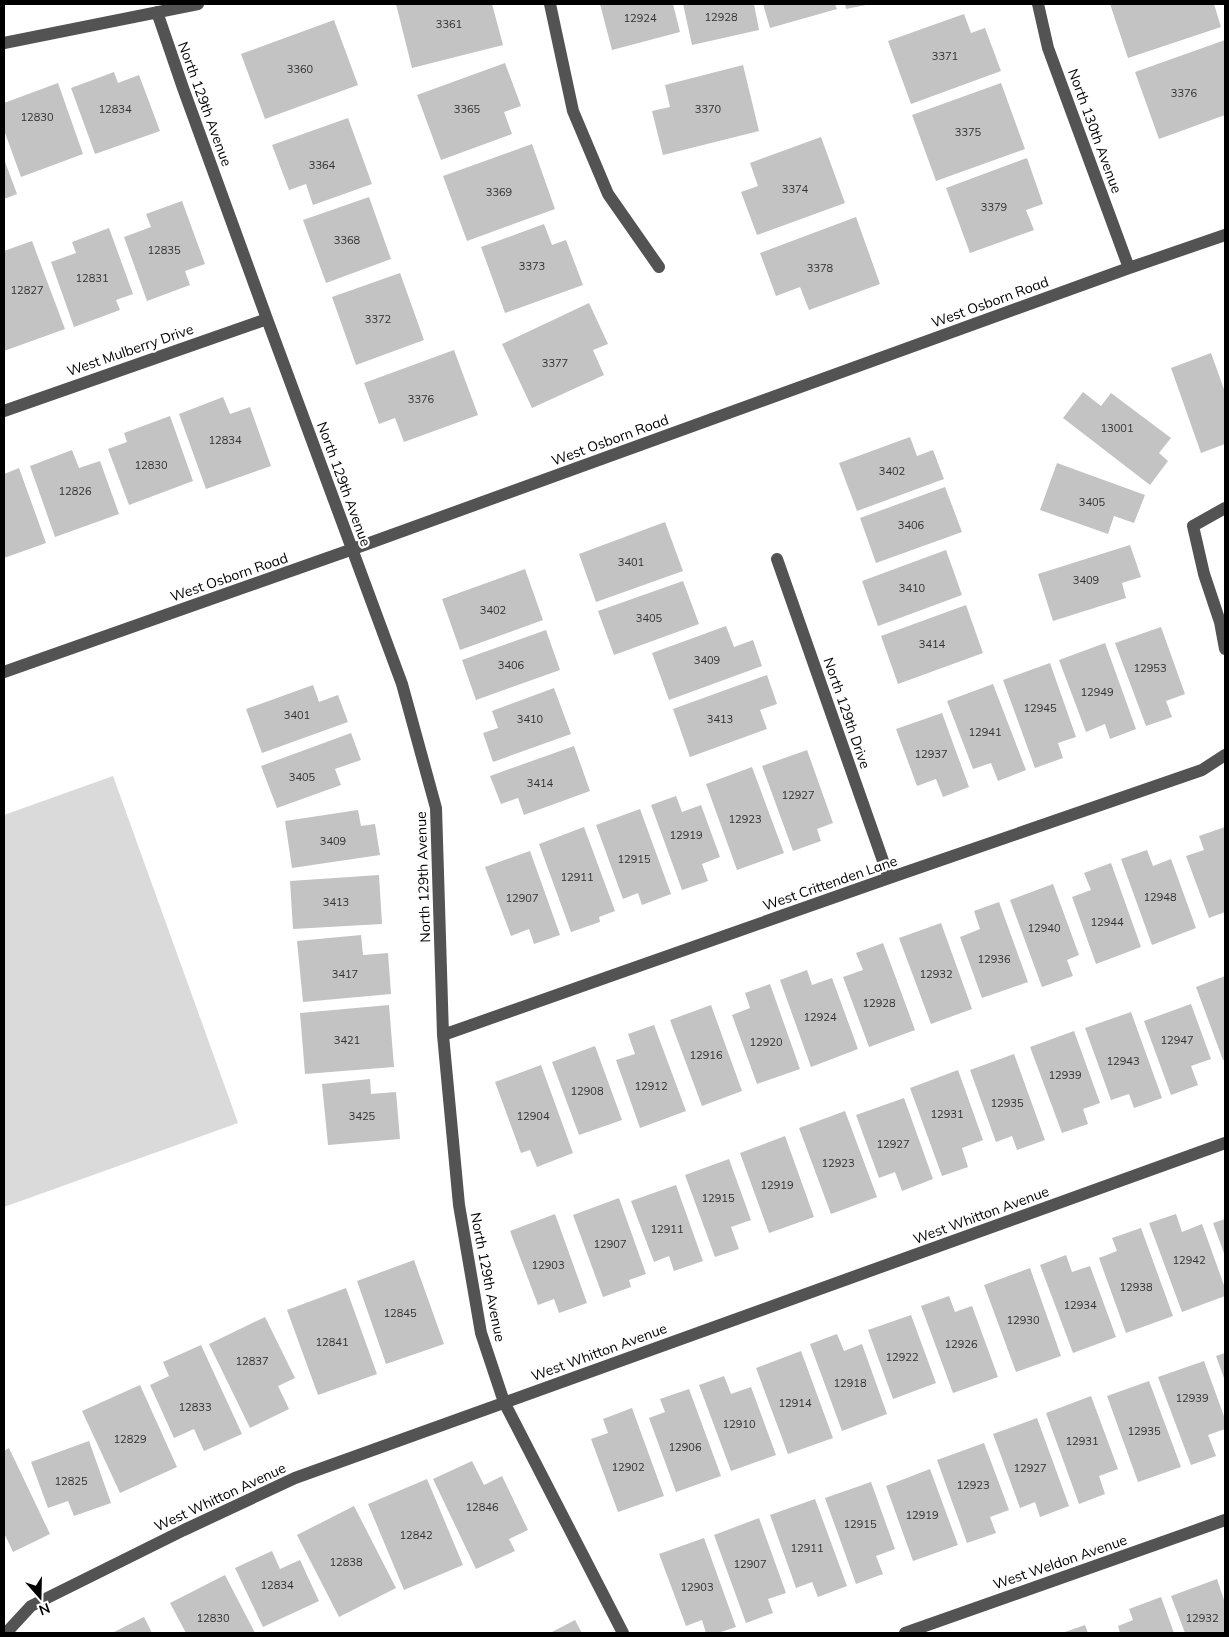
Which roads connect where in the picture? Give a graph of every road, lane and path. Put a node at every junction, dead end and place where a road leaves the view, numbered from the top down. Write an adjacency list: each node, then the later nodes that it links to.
1 (198, 4): 4 (street)
2 (550, 4): 7 (street)
3 (1038, 4): 8 (street, North 130th Avenue)
4 (157, 12): 5 (street); 9 (street, North 129th Avenue)
5 (4, 43)
6 (1225, 235): 8 (street, West Osborn Road)
7 (659, 267)
8 (1128, 268): 12 (street, West Osborn Road)
9 (267, 319): 10 (street, West Mulberry Drive); 12 (street, North 129th Avenue)
10 (4, 410)
11 (1225, 508): 14 (street)
12 (353, 549): 15 (street, West Osborn Road); 18 (street, North 129th Avenue)
13 (777, 559): 17 (street, North 129th Drive)
14 (1225, 649)
15 (4, 672)
16 (1225, 755): 17 (street, West Crittenden Lane)
17 (889, 878): 18 (street, West Crittenden Lane)
18 (443, 1035): 20 (street, North 129th Avenue)
19 (1225, 1143): 20 (street, West Whitton Avenue)
20 (504, 1402): 22 (street, West Whitton Avenue); 23 (street, North 129th Avenue)
21 (1225, 1520): 24 (street, West Weldon Avenue)
22 (6, 1633)
23 (623, 1633)
24 (905, 1633)

